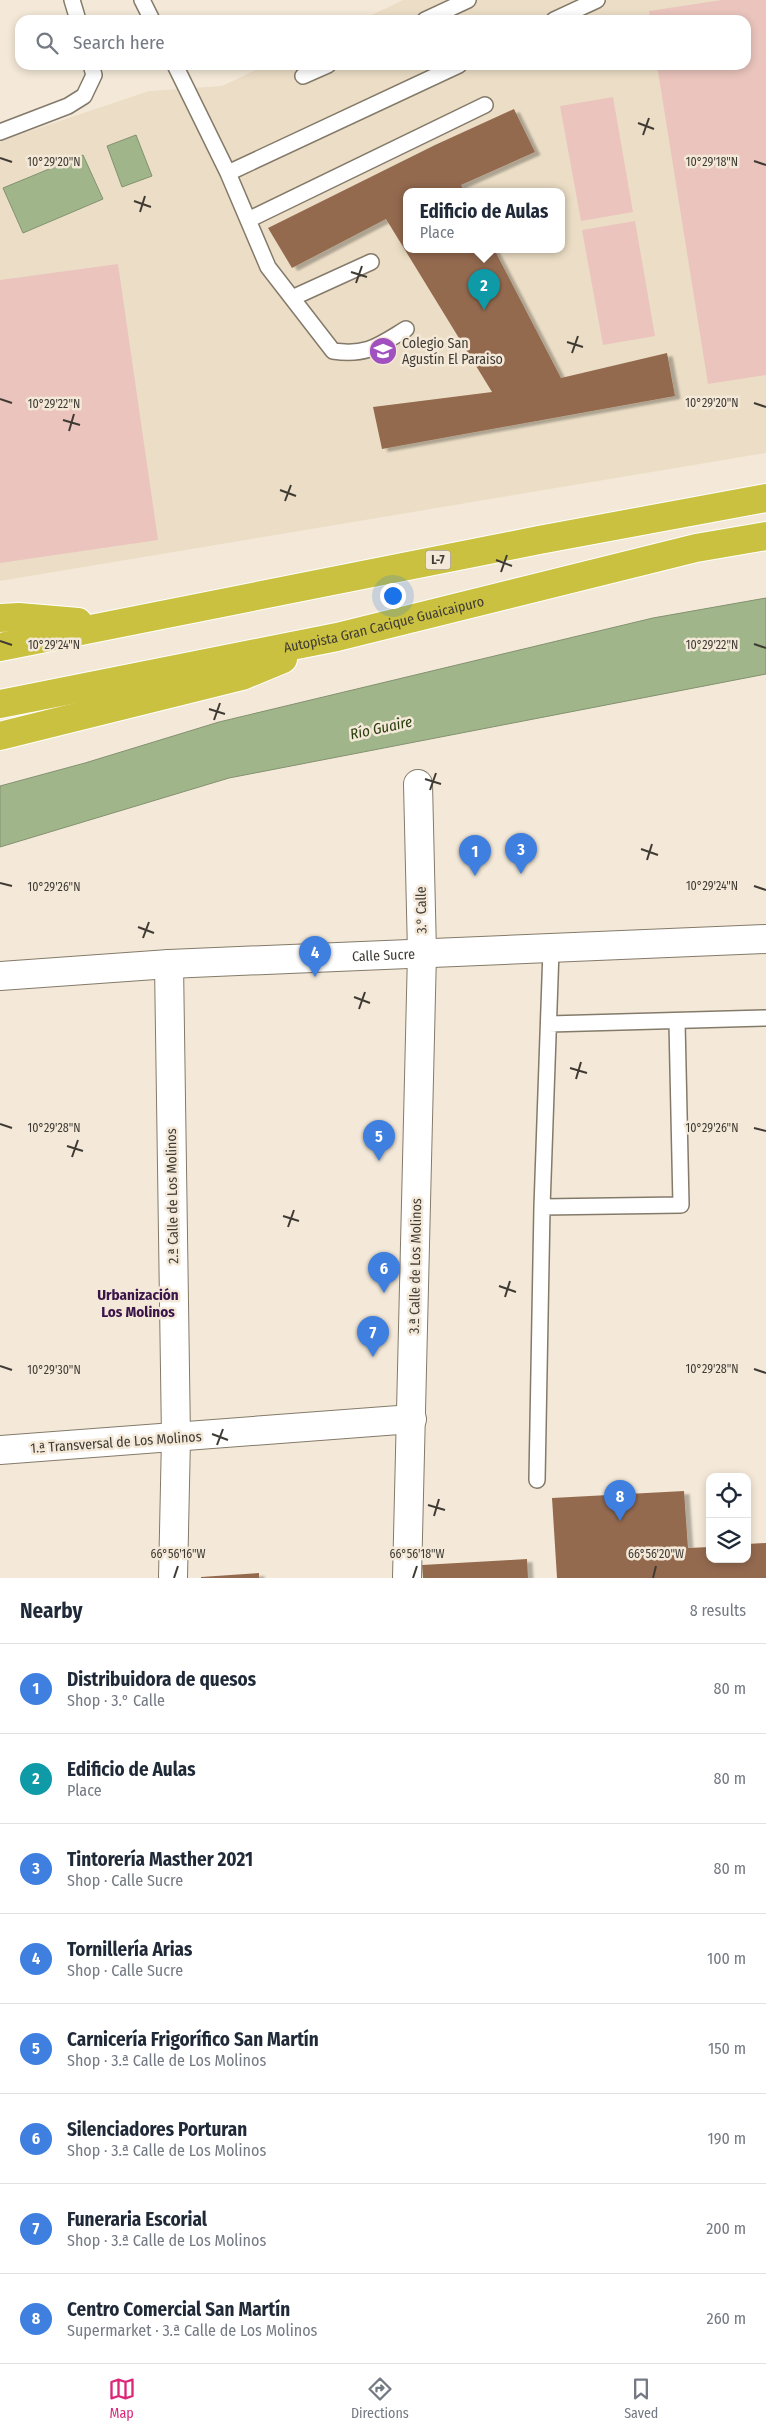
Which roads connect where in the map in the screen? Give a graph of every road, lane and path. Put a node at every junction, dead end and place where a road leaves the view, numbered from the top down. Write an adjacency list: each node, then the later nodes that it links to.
1 (72, 0): 5 (lane)
2 (142, 0): 6 (lane)
3 (468, 0): 7 (lane)
4 (597, 0): 8 (lane)
5 (76, 15)
6 (150, 15)
7 (436, 15)
8 (565, 15)
9 (92, 70): 15 (lane)
10 (176, 70): 16 (lane)
11 (317, 70): 13 (lane)
12 (448, 70): 16 (lane)
13 (304, 76)
14 (485, 105): 17 (lane)
15 (0, 132)
16 (228, 173): 17 (lane)
17 (248, 220): 19 (lane)
18 (371, 262): 19 (lane)
19 (292, 298): 20 (lane)
20 (406, 330)
21 (766, 498): 24 (highway, L-7)
22 (766, 536): 25 (highway, Autopista Gran Cacique Guaicaipuro)
23 (0, 618): 24 (highway)
24 (110, 624): 26 (highway, L-7)
25 (338, 637): 27 (highway, Autopista Gran Cacique Guaicaipuro); 28 (highway)
26 (0, 647)
27 (0, 704)
28 (0, 736)
29 (418, 784): 32 (street, 3.° Calle)
30 (766, 939): 31 (street, Calle Sucre)
31 (551, 950): 32 (street, Calle Sucre); 37 (lane)
32 (422, 953): 33 (street, Calle Sucre); 39 (street, 3.ª Calle de Los Molinos)
33 (169, 964): 34 (street, Calle Sucre); 40 (street, 2.ª Calle de Los Molinos)
34 (0, 976)
35 (766, 1018): 36 (lane)
36 (677, 1022): 37 (lane); 38 (lane)
37 (550, 1024): 38 (lane)
38 (542, 1207): 42 (lane)
39 (412, 1419): 40 (street, 1.ª Transversal de Los Molinos); 44 (street, 3.ª Calle de Los Molinos)
40 (176, 1438): 41 (street, 1.ª Transversal de Los Molinos); 43 (street, 2.ª Calle de Los Molinos)
41 (0, 1450)
42 (537, 1480)
43 (173, 1578)
44 (408, 1578)

